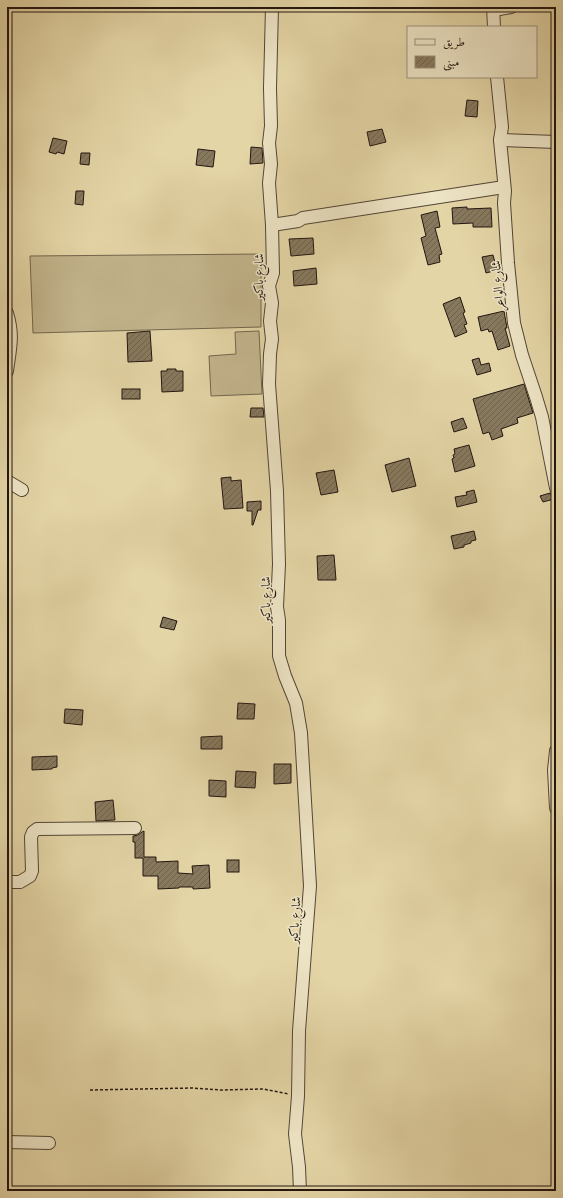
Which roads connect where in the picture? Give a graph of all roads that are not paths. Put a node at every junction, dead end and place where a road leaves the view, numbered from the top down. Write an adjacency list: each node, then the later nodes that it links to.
1 (272, 7): 9 (street, شارع باكير)
2 (511, 7): 3 (street)
3 (494, 8): 4 (street)
4 (494, 26)
5 (497, 78): 6 (street, شارع الواعر)
6 (503, 140): 7 (street); 8 (street, شارع الواعر)
7 (556, 142)
8 (504, 187): 9 (street); 13 (street, شارع الواعر)
9 (274, 224): 21 (street, شارع باكير)
10 (7, 313): 11 (street)
11 (7, 371)
12 (7, 481): 14 (street)
13 (556, 488)
14 (22, 490)
15 (556, 751): 16 (street)
16 (556, 808)
17 (135, 828): 18 (street)
18 (7, 882)
19 (7, 1142): 20 (street)
20 (49, 1142)
21 (300, 1191)

